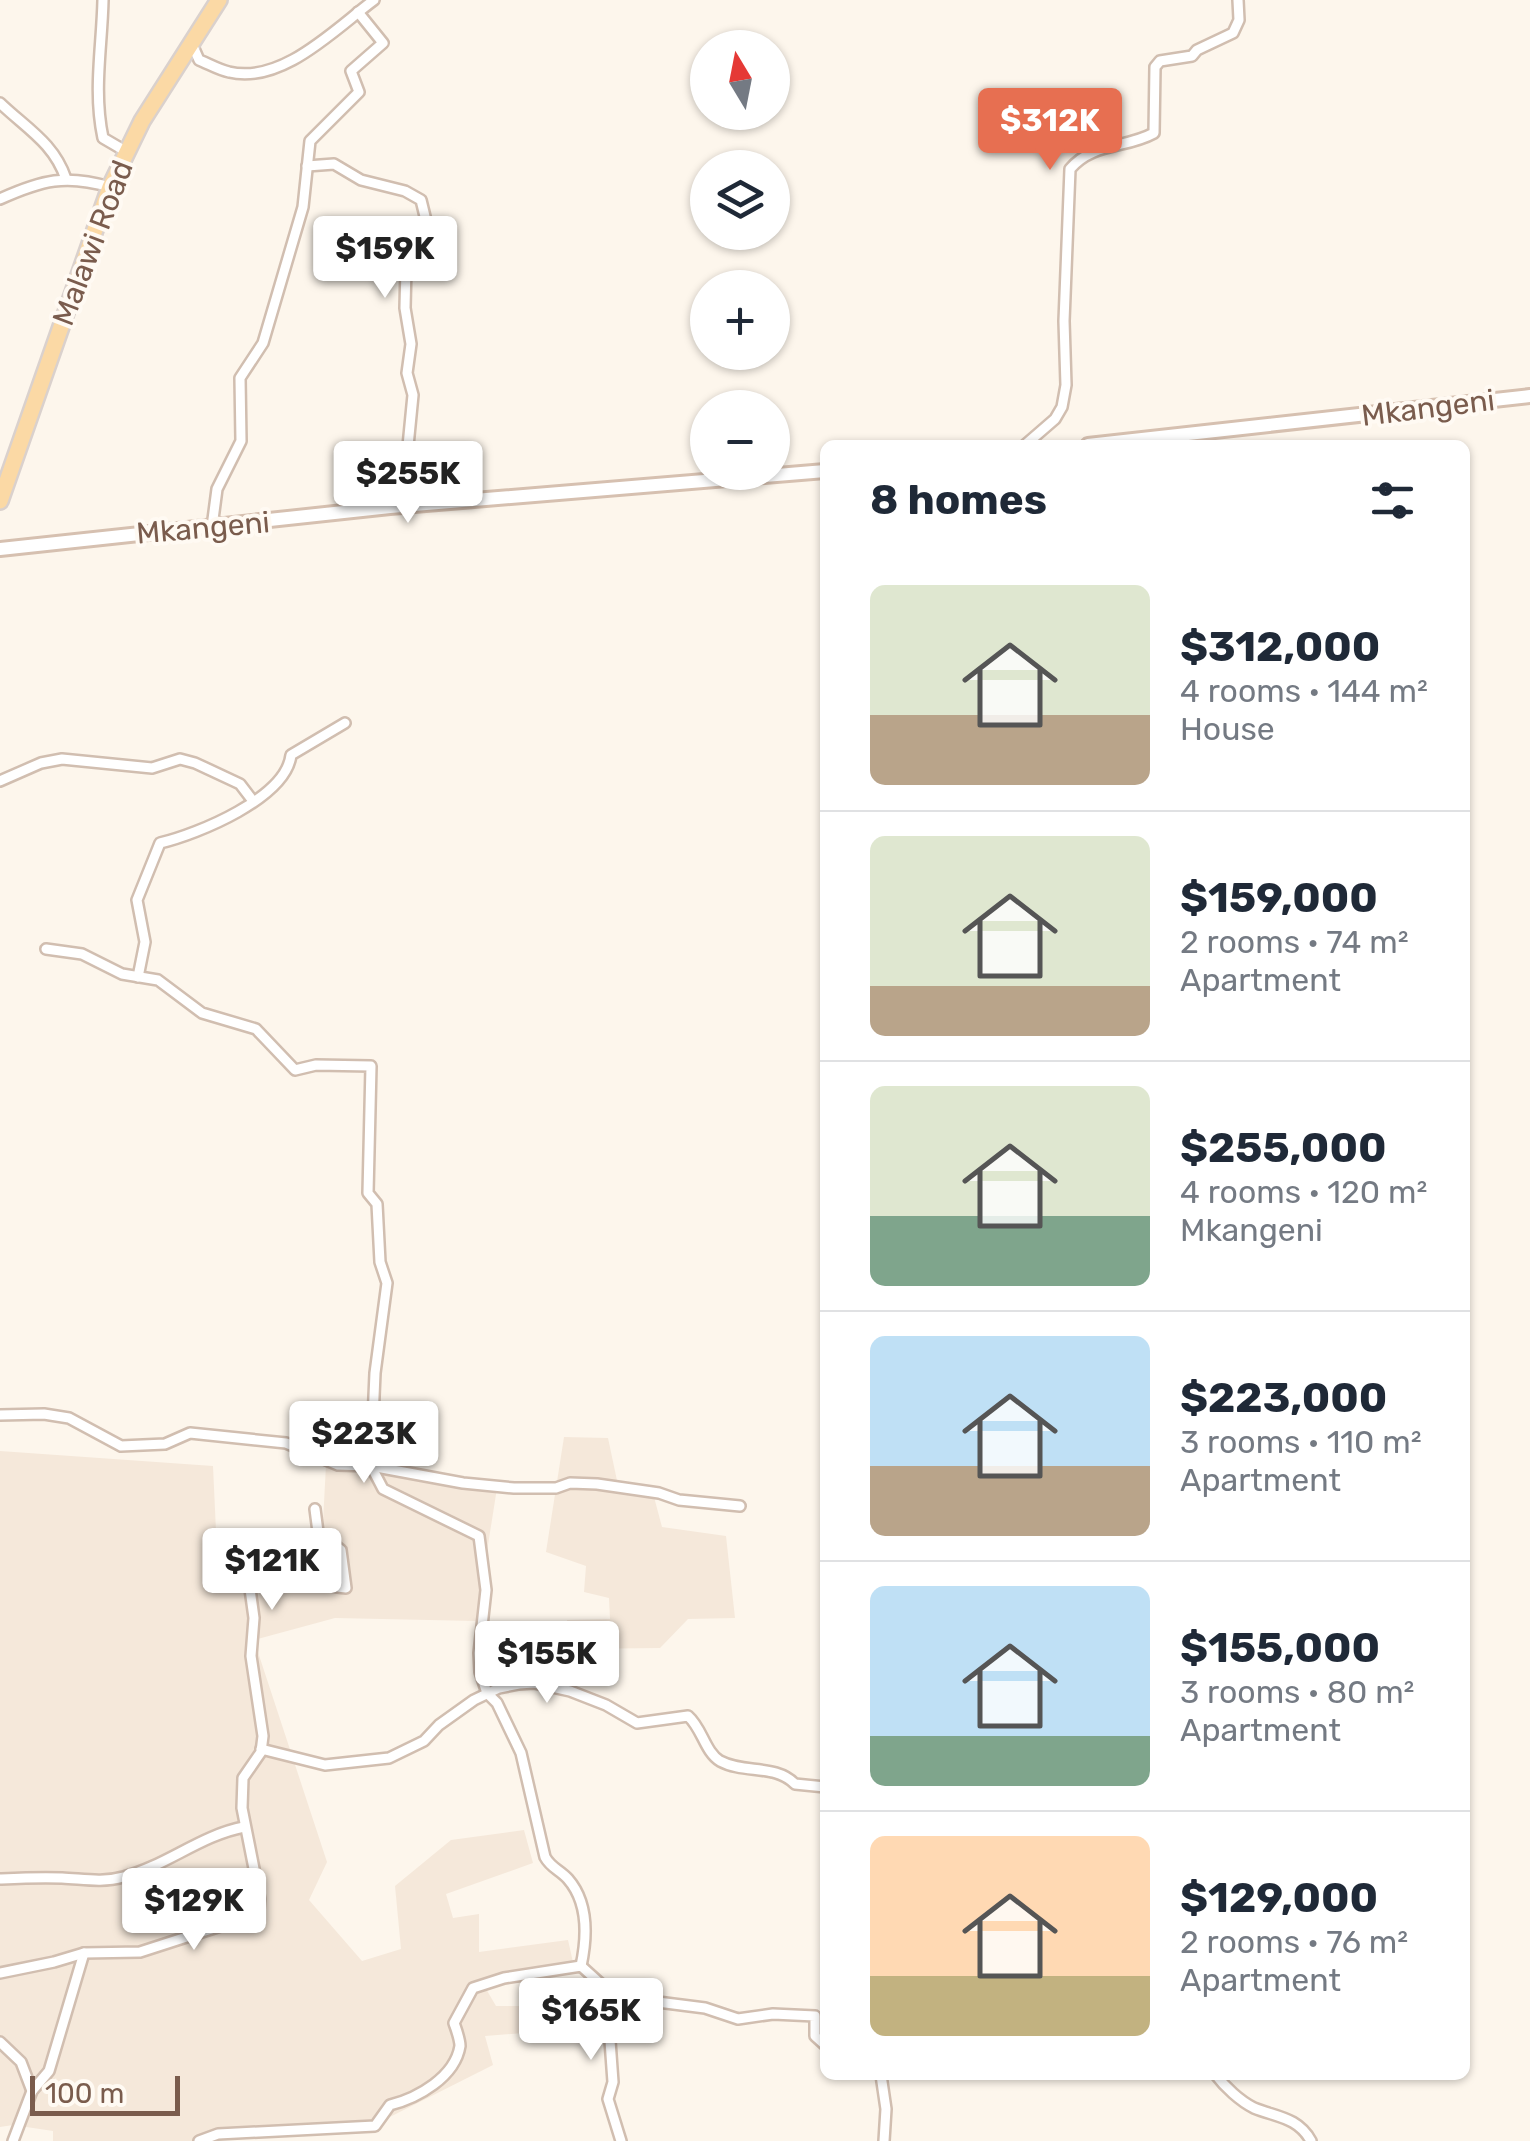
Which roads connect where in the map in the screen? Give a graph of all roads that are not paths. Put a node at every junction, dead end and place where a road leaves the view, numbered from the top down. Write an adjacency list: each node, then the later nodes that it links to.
1 (103, 0): 8 (street)
2 (219, 0): 6 (main road, Malawi Road)
3 (374, 0): 5 (street)
4 (1238, 0): 14 (street)
5 (358, 12): 6 (street); 9 (street)
6 (192, 43): 8 (main road, Malawi Road)
7 (0, 103): 10 (street)
8 (126, 152): 11 (main road, Malawi Road)
9 (306, 166): 18 (street); 19 (street)
10 (66, 179): 11 (street); 12 (street)
11 (110, 187): 17 (main road, Malawi Road)
12 (0, 199)
13 (1530, 396): 15 (street, Mkangeni)
14 (1031, 440)
15 (1133, 440)
16 (820, 471): 18 (street, Mkangeni)
17 (0, 501)
18 (390, 507): 19 (street, Mkangeni)
19 (212, 527): 20 (street, Mkangeni)
20 (0, 549)
21 (345, 723): 23 (street)
22 (0, 781): 23 (street)
23 (253, 801): 25 (street)
24 (46, 950): 25 (street)
25 (138, 977): 27 (street)
26 (0, 1415): 27 (street)
27 (371, 1466): 28 (street); 30 (street)
28 (740, 1506)
29 (315, 1508): 31 (street)
30 (487, 1693): 31 (street); 32 (street); 36 (street)
31 (261, 1749): 33 (street)
32 (820, 1786)
33 (244, 1827): 34 (street); 35 (street)
34 (0, 1879)
35 (84, 1952): 37 (street); 43 (street)
36 (581, 1966): 38 (street); 45 (street)
37 (0, 1973)
38 (617, 1987): 39 (street); 46 (street)
39 (820, 2040)
40 (0, 2042): 43 (street)
41 (882, 2080): 47 (street)
42 (1222, 2080): 48 (street)
43 (32, 2091): 44 (street)
44 (13, 2141)
45 (199, 2141)
46 (621, 2141)
47 (884, 2141)
48 (1310, 2141)

